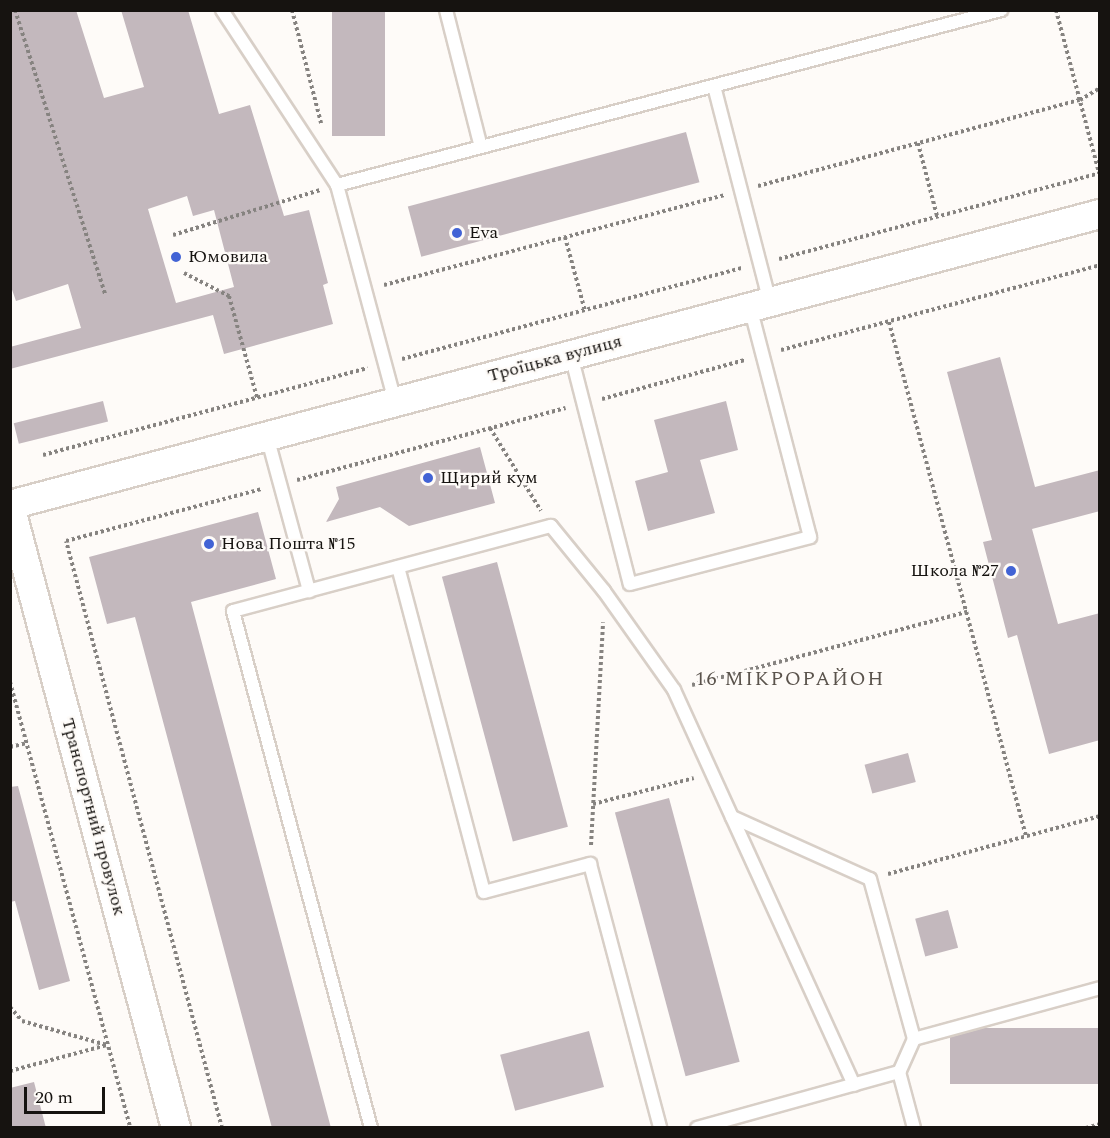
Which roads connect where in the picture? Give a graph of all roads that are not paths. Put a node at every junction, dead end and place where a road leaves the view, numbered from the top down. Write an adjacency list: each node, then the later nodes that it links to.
1 (222, 10): 6 (lane)
2 (446, 10): 5 (lane)
3 (1000, 10): 4 (lane)
4 (714, 86): 5 (lane); 8 (lane)
5 (481, 147): 6 (lane)
6 (338, 185): 10 (lane)
7 (1100, 214): 8 (street, Троїцька вулиця)
8 (760, 304): 9 (street, Троїцька вулиця); 9 (lane)
9 (571, 355): 10 (street, Троїцька вулиця)
10 (395, 402): 11 (street, Троїцька вулиця)
11 (267, 436): 12 (street, Троїцька вулиця); 14 (lane)
12 (10, 505): 20 (street, Транспортний провулок)
13 (398, 567): 14 (lane); 15 (lane); 22 (lane)
14 (309, 591): 21 (lane)
15 (732, 817): 17 (lane); 19 (lane)
16 (1100, 988): 17 (lane)
17 (914, 1039): 18 (lane)
18 (899, 1072): 19 (lane); 24 (lane)
19 (854, 1085): 23 (lane)
20 (176, 1128)
21 (370, 1128)
22 (660, 1128)
23 (697, 1128)
24 (914, 1128)

